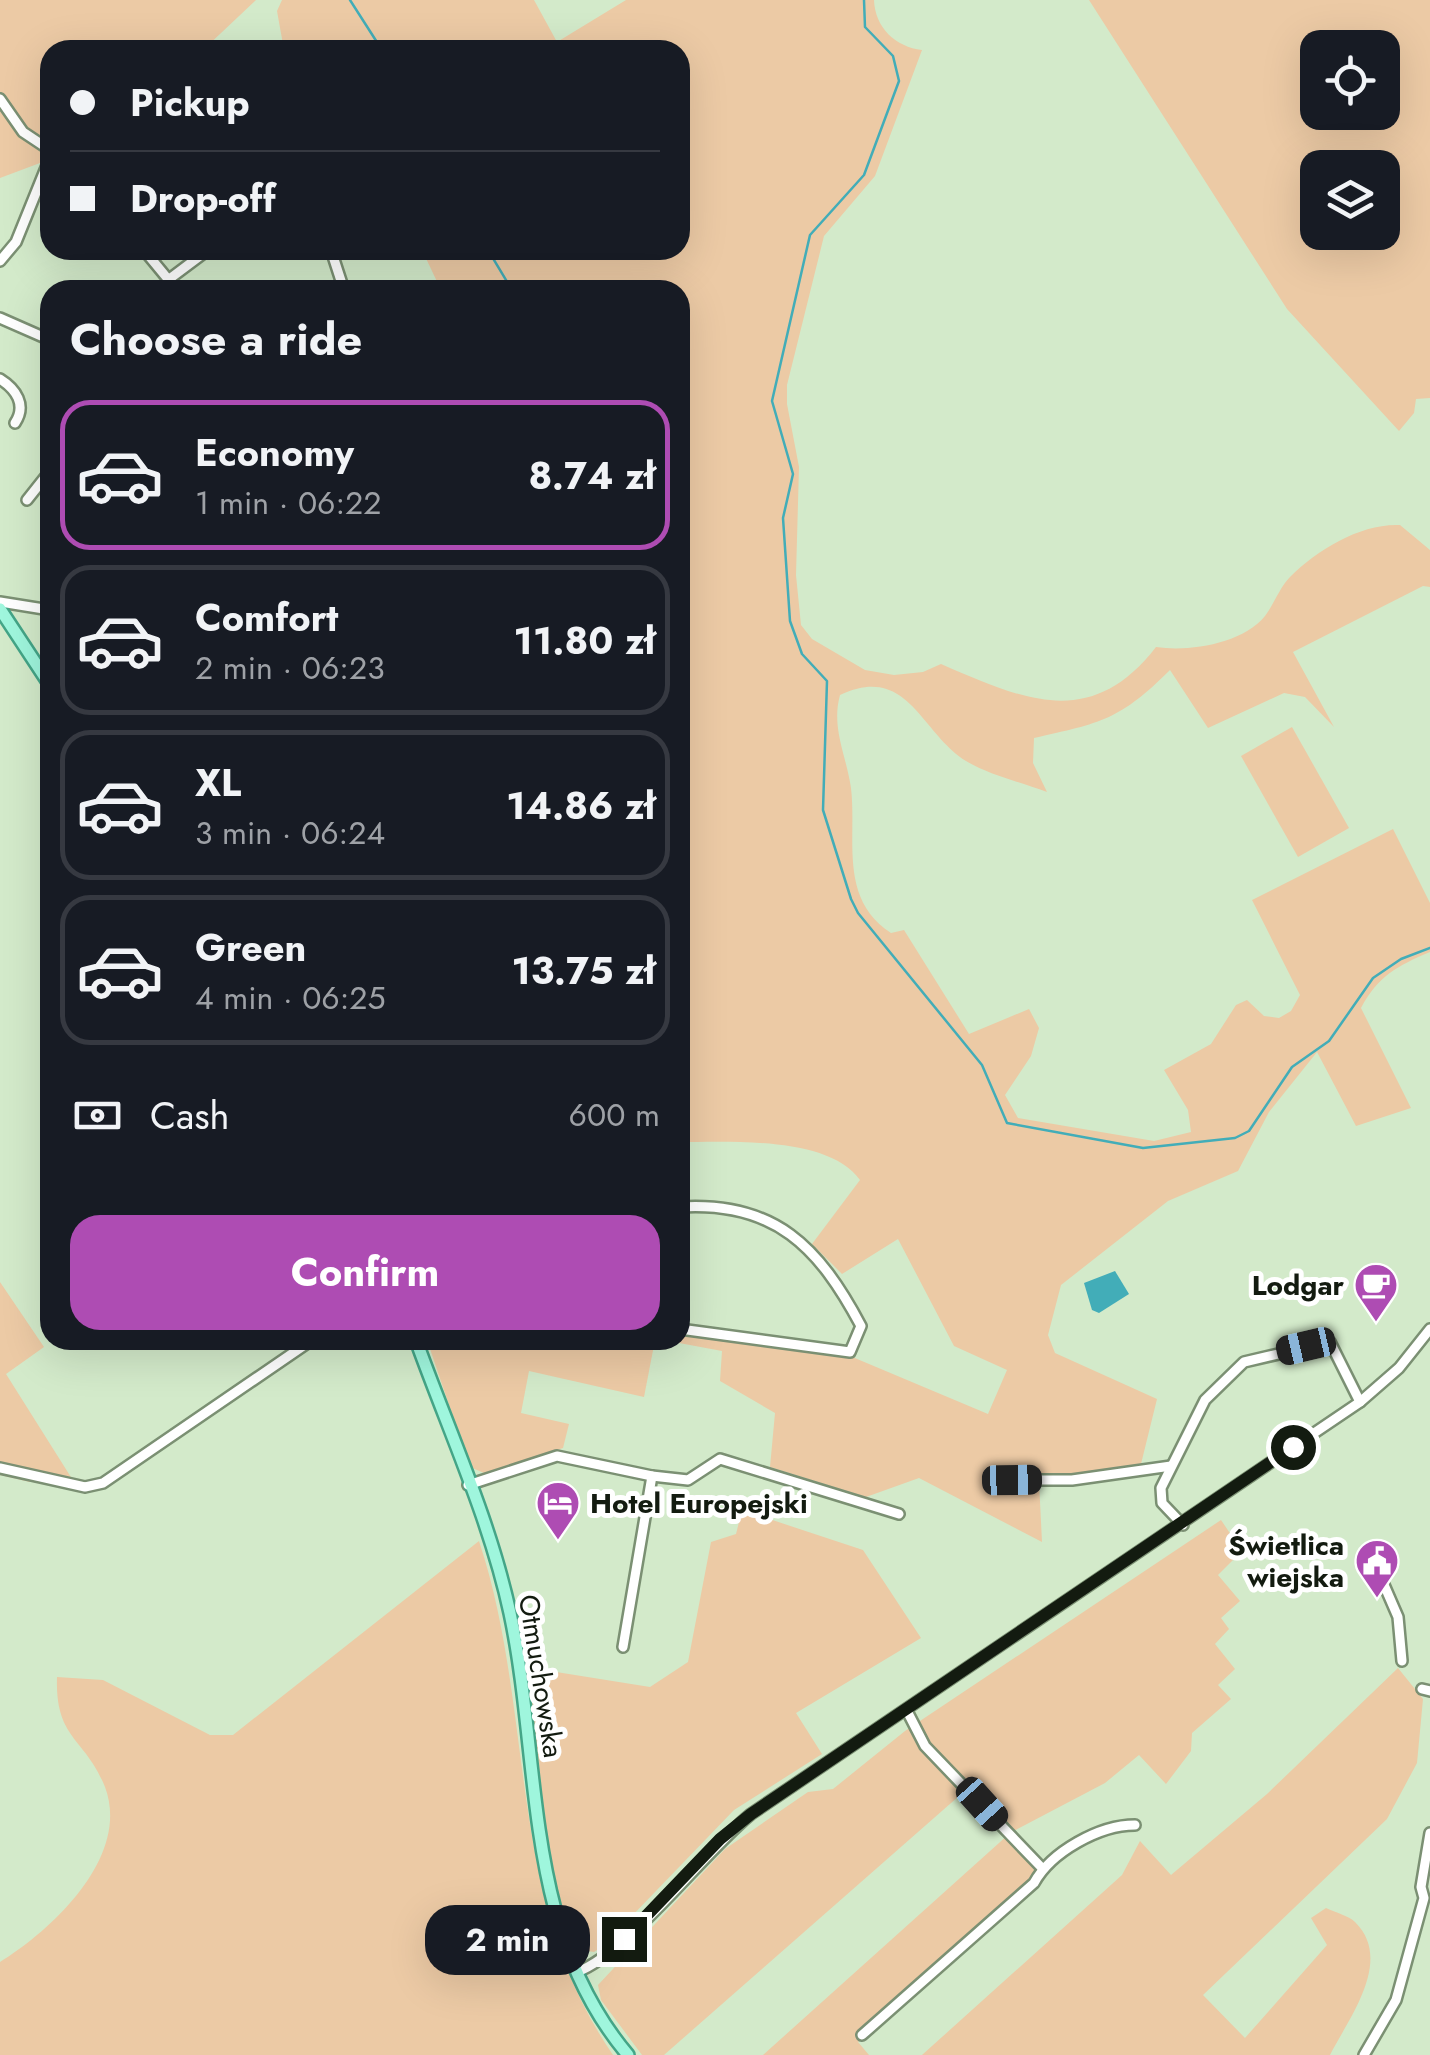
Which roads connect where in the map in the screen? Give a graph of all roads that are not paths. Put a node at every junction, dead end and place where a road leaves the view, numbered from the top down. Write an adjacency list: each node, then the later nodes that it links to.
1 (0, 99): 2 (street)
2 (40, 143)
3 (40, 183): 6 (street)
4 (152, 260): 7 (street)
5 (195, 260): 7 (street)
6 (0, 261)
7 (168, 280)
8 (0, 318): 9 (street)
9 (40, 336)
10 (0, 379): 11 (street)
11 (15, 423)
12 (40, 484): 13 (street)
13 (27, 500)
14 (0, 606): 15 (street); 16 (main road)
15 (40, 609)
16 (40, 669)
17 (690, 1207): 18 (street)
18 (690, 1329)
19 (1430, 1329): 22 (street)
20 (297, 1350): 24 (street)
21 (420, 1350): 27 (main road, Otmuchowska)
22 (1360, 1402): 23 (street); 29 (street)
23 (1171, 1466): 26 (street); 29 (street)
24 (0, 1468)
25 (652, 1476): 27 (street); 28 (street); 31 (street)
26 (1012, 1480)
27 (468, 1485): 37 (main road, Otmuchowska)
28 (899, 1514)
29 (1182, 1525): 33 (street)
30 (1365, 1560): 32 (street)
31 (624, 1647)
32 (1402, 1661)
33 (907, 1712): 36 (street); 37 (street)
34 (1135, 1825): 36 (street)
35 (1430, 1833): 40 (street)
36 (1042, 1868): 38 (street)
37 (578, 1972): 39 (main road, Otmuchowska)
38 (862, 2035)
39 (628, 2055)
40 (1364, 2055)

